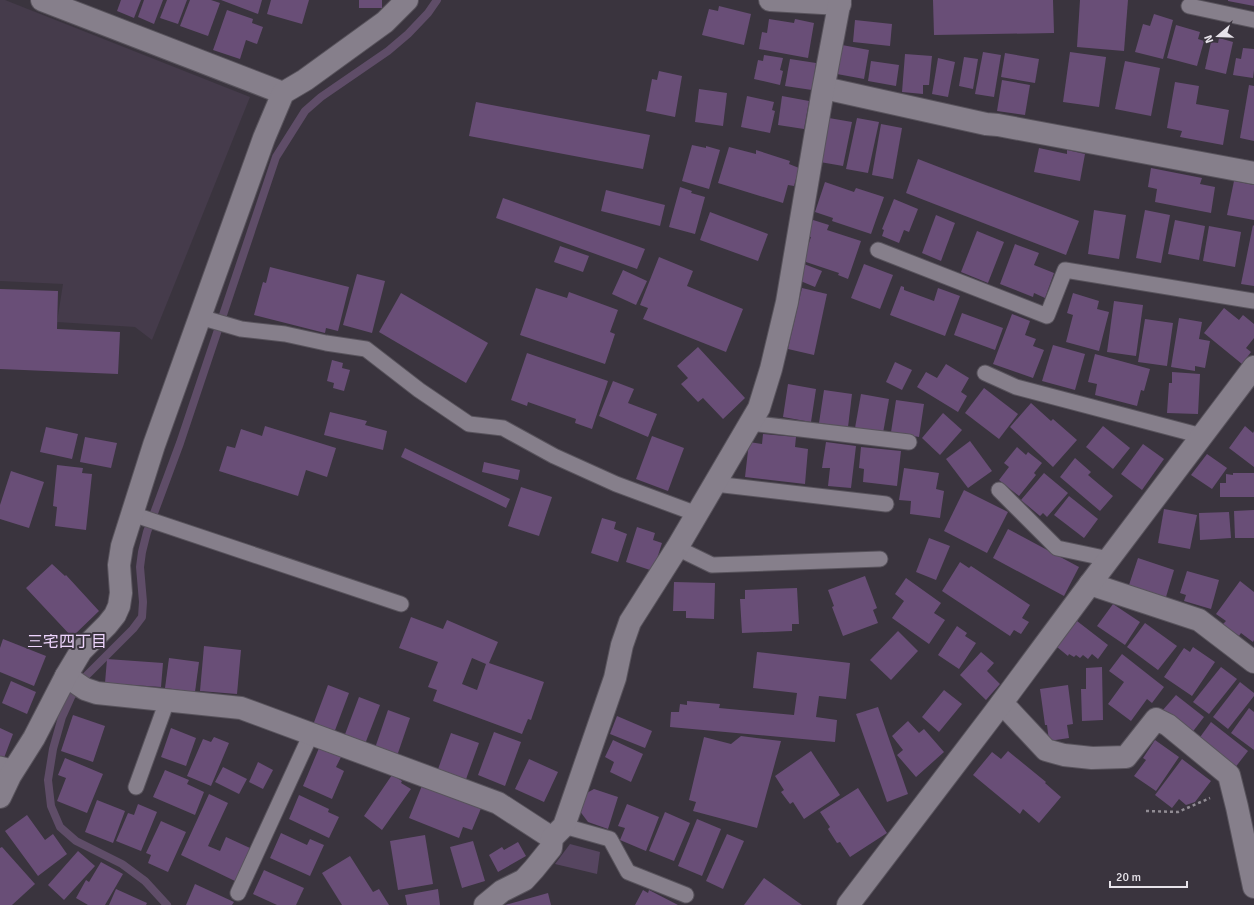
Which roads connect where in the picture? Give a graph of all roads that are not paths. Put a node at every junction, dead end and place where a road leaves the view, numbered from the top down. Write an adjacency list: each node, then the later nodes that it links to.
1 (42, 0): 8 (street)
2 (407, 0): 8 (street)
3 (770, 0): 4 (street)
4 (840, 2): 7 (street)
5 (1189, 6): 6 (lane)
6 (1254, 20)
7 (824, 88): 9 (street); 15 (street)
8 (283, 93): 12 (street)
9 (1254, 173)
10 (878, 250): 11 (lane)
11 (1254, 301)
12 (204, 319): 21 (lane); 22 (street)
13 (1254, 367): 16 (street)
14 (985, 373): 16 (lane)
15 (750, 424): 17 (lane); 18 (street)
16 (1202, 436): 25 (street)
17 (909, 442)
18 (715, 484): 20 (lane); 21 (street)
19 (999, 490): 25 (lane)
20 (886, 504)
21 (697, 514): 23 (street)
22 (137, 516): 27 (lane); 29 (street)
23 (677, 548): 24 (lane); 36 (street)
24 (880, 559)
25 (1109, 559): 26 (street)
26 (1090, 584): 28 (street); 31 (street)
27 (401, 604)
28 (1254, 662)
29 (75, 682): 30 (street); 33 (street)
30 (167, 700): 32 (street); 34 (lane)
31 (1002, 703): 37 (street); 41 (street)
32 (311, 734): 36 (street); 38 (lane)
33 (8, 766): 35 (street)
34 (136, 787)
35 (0, 797)
36 (558, 832): 39 (lane); 40 (street)
37 (1254, 887)
38 (238, 893)
39 (686, 895)
40 (485, 905)
41 (848, 905)

